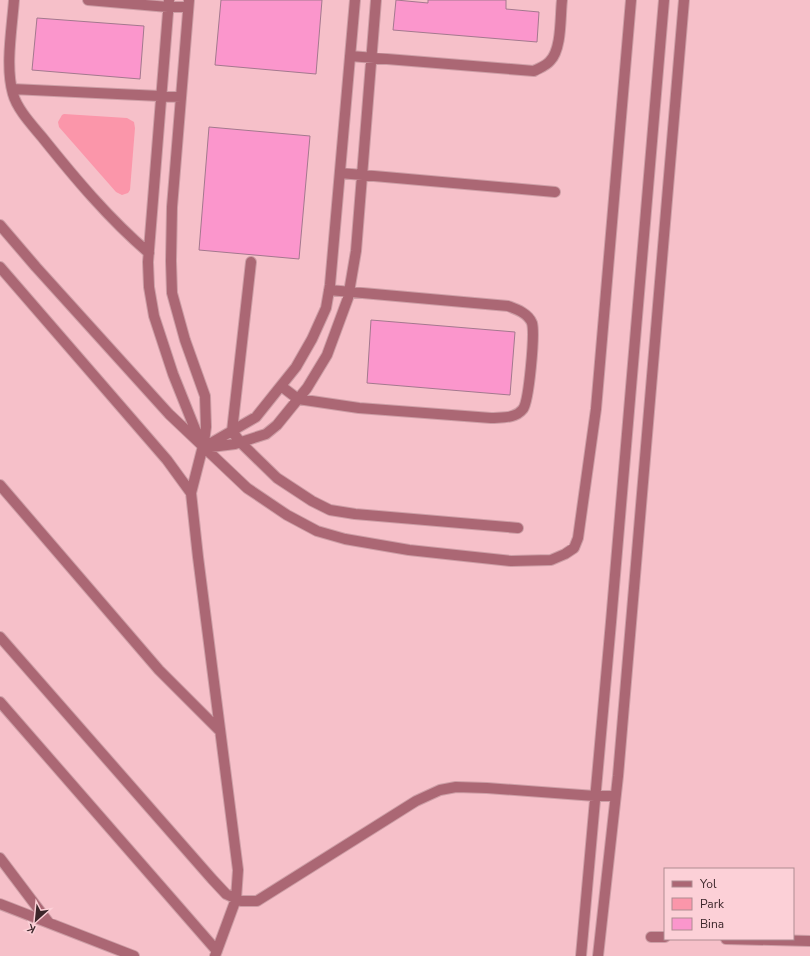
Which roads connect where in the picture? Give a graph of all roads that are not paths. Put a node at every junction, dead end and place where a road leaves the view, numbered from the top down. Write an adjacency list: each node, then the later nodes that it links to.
1 (14, 0): 13 (street)
2 (88, 0): 10 (street)
3 (355, 0): 11 (street)
4 (376, 0): 12 (street)
5 (562, 0): 12 (street)
6 (631, 0): 29 (street)
7 (664, 0): 36 (street)
8 (684, 0): 37 (street)
9 (188, 3): 10 (street); 15 (street)
10 (169, 4): 14 (street)
11 (350, 56): 12 (street); 16 (street)
12 (372, 58): 17 (street)
13 (12, 89): 14 (street); 20 (street)
14 (161, 97): 15 (street); 20 (street)
15 (181, 97): 29 (street)
16 (340, 173): 17 (street); 23 (street)
17 (362, 176): 18 (street); 24 (street)
18 (555, 192)
19 (0, 225): 29 (street)
20 (149, 253): 29 (street)
21 (251, 262): 27 (street)
22 (0, 267): 31 (street)
23 (329, 290): 24 (street); 25 (street)
24 (349, 293): 26 (street); 26 (street)
25 (281, 386): 26 (street); 27 (street)
26 (298, 399): 28 (street)
27 (232, 431): 28 (street); 29 (street)
28 (240, 442): 29 (street); 32 (street)
29 (203, 448): 31 (street)
30 (0, 485): 35 (street)
31 (191, 493): 35 (street)
32 (518, 528)
33 (0, 637): 39 (street)
34 (0, 702): 46 (street)
35 (220, 731): 39 (street)
36 (595, 796): 37 (street); 39 (street); 48 (street)
37 (615, 796): 49 (street)
38 (0, 858): 41 (street)
39 (236, 899): 46 (street)
40 (0, 904): 41 (street)
41 (49, 923): 47 (street)
42 (651, 937): 43 (street)
43 (664, 937)
44 (754, 940): 45 (street)
45 (810, 942)
46 (216, 953)
47 (134, 956)
48 (581, 956)
49 (598, 956)

